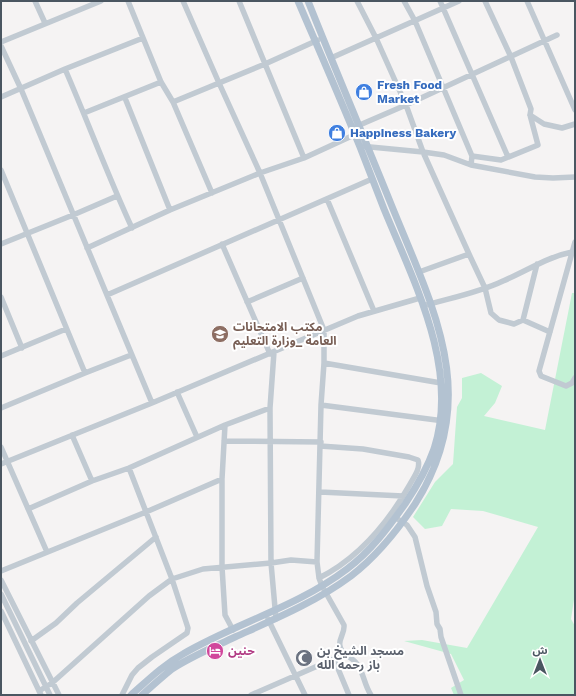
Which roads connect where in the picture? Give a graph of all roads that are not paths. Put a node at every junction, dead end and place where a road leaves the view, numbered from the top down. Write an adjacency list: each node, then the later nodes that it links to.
1 (35, 1): 16 (street)
2 (101, 1): 16 (street)
3 (128, 1): 18 (street)
4 (183, 1): 31 (street)
5 (239, 1): 27 (street)
6 (298, 1): 23 (main road)
7 (308, 1): 19 (main road)
8 (357, 1): 20 (street)
9 (404, 1): 15 (street)
10 (440, 1): 14 (street)
11 (459, 1): 14 (street)
12 (485, 1): 25 (street)
13 (526, 1): 21 (street)
14 (444, 8): 15 (street); 29 (street)
15 (414, 21): 20 (street); 33 (street)
16 (45, 23): 22 (street)
17 (557, 35): 21 (street)
18 (143, 38): 28 (street); 30 (street)
19 (323, 38): 23 (street); 26 (main road)
20 (376, 38): 26 (street); 37 (street)
21 (544, 41): 25 (street); 38 (street)
22 (1, 42)
23 (315, 42): 27 (street); 42 (main road)
24 (1, 46): 32 (street)
25 (510, 57): 29 (street); 40 (street)
26 (331, 58): 42 (main road)
27 (265, 64): 31 (street); 46 (street)
28 (65, 69): 32 (street); 39 (street)
29 (472, 74): 33 (street); 47 (street)
30 (162, 82): 35 (street); 36 (street)
31 (219, 83): 36 (street); 50 (street)
32 (20, 88): 34 (street); 57 (street)
33 (443, 88): 37 (street); 45 (street)
34 (1, 97)
35 (125, 98): 39 (street); 56 (street)
36 (173, 102): 53 (street)
37 (406, 106): 42 (street); 44 (street)
38 (575, 110)
39 (84, 113): 54 (street)
40 (530, 115): 41 (street); 47 (street)
41 (575, 124)
42 (355, 129): 43 (main road); 46 (street)
43 (363, 146): 44 (street); 52 (main road); 68 (main road)
44 (423, 152): 48 (street); 66 (street)
45 (472, 156): 47 (street); 48 (street)
46 (304, 158): 50 (street)
47 (508, 158)
48 (471, 165): 51 (street)
49 (1, 170): 60 (street)
50 (260, 174): 53 (street); 58 (street)
51 (575, 177)
52 (372, 179): 55 (street); 73 (main road)
53 (212, 193): 56 (street)
54 (117, 196): 57 (street); 59 (street)
55 (327, 199): 58 (street); 76 (street)
56 (170, 210): 59 (street)
57 (73, 215): 60 (street); 64 (street)
58 (279, 220): 63 (street); 69 (street)
59 (132, 228): 64 (street)
60 (28, 233): 62 (street); 78 (street)
61 (575, 242): 65 (street)
62 (1, 244)
63 (222, 244): 71 (street); 74 (street)
64 (87, 248): 71 (street)
65 (572, 252): 67 (street); 80 (street)
66 (469, 254): 68 (street); 70 (street)
67 (537, 264): 70 (street); 77 (street)
68 (419, 272): 75 (main road)
69 (303, 278): 74 (street); 79 (street)
70 (485, 288): 75 (street); 77 (street)
71 (107, 295): 83 (street)
72 (1, 297): 81 (street)
73 (420, 298): 75 (main road); 76 (street)
74 (247, 302): 82 (street)
75 (427, 305): 88 (main road); 94 (main road)
76 (374, 311): 79 (street)
77 (523, 320): 80 (street)
78 (66, 329): 81 (street); 86 (street)
79 (324, 330): 82 (street); 85 (street)
80 (550, 332): 87 (street)
81 (22, 348): 84 (street)
82 (272, 353): 89 (street); 93 (street)
83 (131, 354): 86 (street); 90 (street)
84 (1, 356)
85 (324, 363): 88 (street); 91 (street)
86 (84, 373): 92 (street)
87 (575, 378)
88 (441, 383): 94 (main road)
89 (177, 392): 90 (street); 97 (street)
90 (152, 403): 96 (street)
91 (321, 405): 94 (street); 100 (street)
92 (1, 408)
93 (270, 408): 95 (street); 99 (street)
94 (444, 421): 104 (main road)
95 (224, 425): 97 (street); 98 (street)
96 (72, 435): 102 (street); 107 (street)
97 (197, 437): 105 (street)
98 (224, 441): 99 (street); 106 (street)
99 (271, 441): 100 (street); 118 (street)
100 (320, 444): 108 (street); 109 (street)
101 (1, 447): 102 (street)
102 (7, 461): 103 (street); 111 (street)
103 (1, 464)
104 (432, 464): 109 (main road); 110 (main road)
105 (129, 468): 107 (street); 112 (street)
106 (222, 479): 112 (street); 119 (street)
107 (92, 481): 111 (street)
108 (320, 492): 109 (street); 117 (street)
109 (406, 497): 110 (main road); 113 (main road); 121 (street)
110 (416, 502): 114 (main road)
111 (28, 508): 116 (street)
112 (146, 512): 115 (street); 116 (street)
113 (396, 518): 114 (street); 124 (main road)
114 (403, 522): 124 (main road); 147 (street)
115 (156, 537): 122 (street); 131 (street)
116 (47, 552): 120 (street)
117 (317, 562): 118 (street); 121 (street)
118 (271, 563): 119 (street); 127 (street)
119 (222, 567): 122 (street); 130 (street)
120 (1, 571)
121 (319, 578): 124 (street)
122 (172, 579): 135 (street); 141 (street)
123 (1, 580): 131 (street)
124 (324, 589): 127 (main road); 132 (street)
125 (1, 594): 136 (street)
126 (1, 611): 128 (street)
127 (272, 616): 130 (main road); 134 (street); 142 (main road)
128 (8, 626): 129 (street); 137 (street)
129 (1, 629)
130 (233, 630): 138 (main road)
131 (31, 641): 135 (street)
132 (345, 654): 133 (street); 146 (street)
133 (334, 659): 134 (street); 145 (street)
134 (296, 676): 143 (street); 144 (street)
135 (52, 683): 136 (street); 140 (street)
136 (46, 687): 137 (street); 139 (street)
137 (40, 693)
138 (134, 694)
139 (50, 695)
140 (59, 695)
141 (122, 695)
142 (142, 695)
143 (251, 695)
144 (305, 695)
145 (349, 695)
146 (371, 695)
147 (460, 695)

